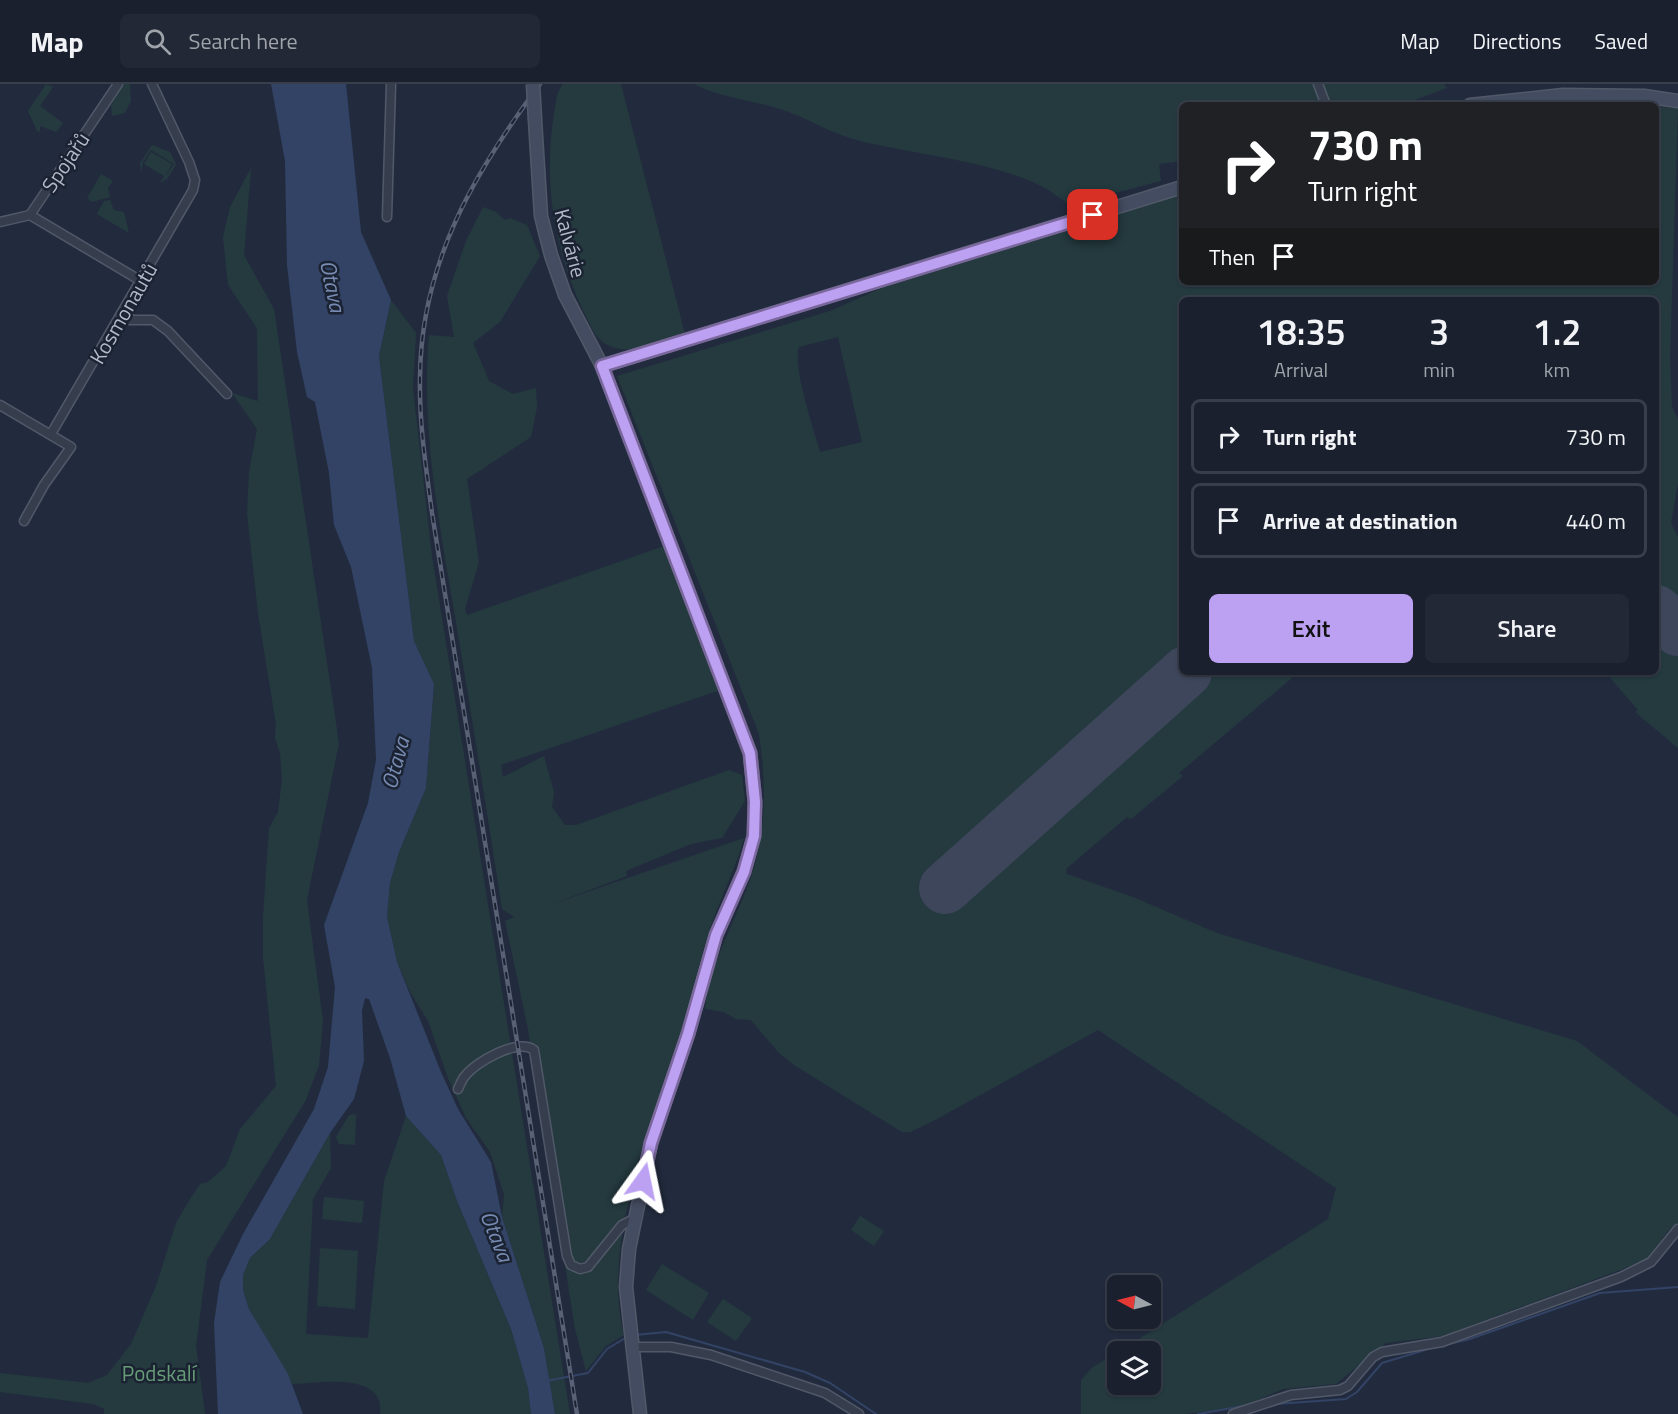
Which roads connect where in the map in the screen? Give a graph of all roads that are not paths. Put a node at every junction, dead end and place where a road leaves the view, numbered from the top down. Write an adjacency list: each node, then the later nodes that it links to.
1 (118, 84): 10 (street, Spojařů)
2 (152, 84): 13 (street, Kosmonautů)
3 (391, 84): 11 (street)
4 (533, 84): 15 (street, Kalvárie, bridge)
5 (1318, 84): 7 (street)
6 (1678, 101): 8 (street)
7 (1325, 102)
8 (1495, 102)
9 (1179, 188): 15 (street)
10 (30, 215): 12 (street, Spojařů); 13 (street)
11 (387, 217)
12 (0, 222)
13 (141, 281): 14 (street, Kosmonautů)
14 (128, 305): 16 (street); 18 (street, Kosmonautů)
15 (602, 366): 21 (street, Kalvárie)
16 (227, 394)
17 (0, 405): 18 (street)
18 (51, 434): 19 (street)
19 (24, 521)
20 (458, 1089): 21 (street)
21 (634, 1219): 23 (street, Kalvárie)
22 (1678, 1229): 24 (street)
23 (632, 1347): 25 (street, Kalvárie); 26 (street)
24 (1238, 1413)
25 (640, 1414)
26 (859, 1414)

